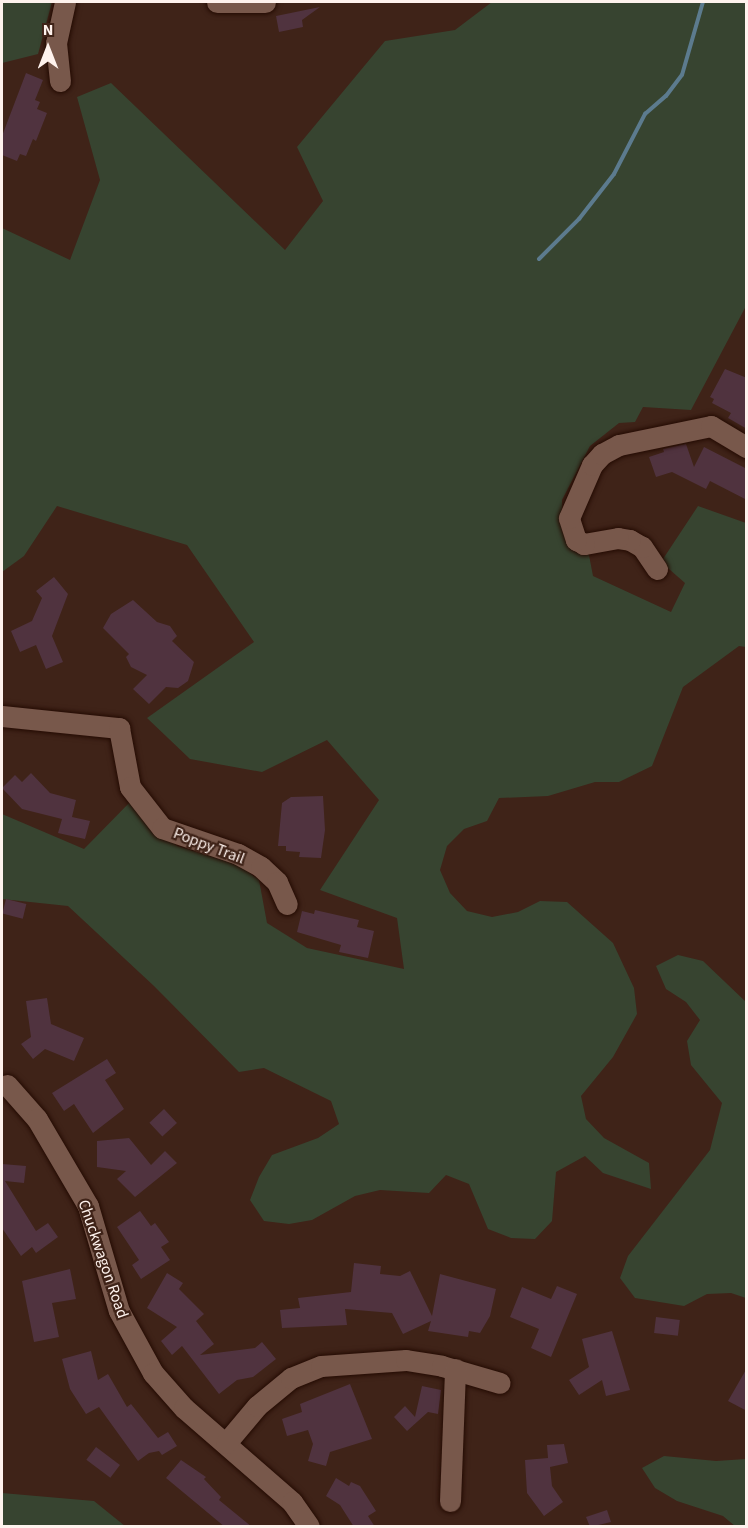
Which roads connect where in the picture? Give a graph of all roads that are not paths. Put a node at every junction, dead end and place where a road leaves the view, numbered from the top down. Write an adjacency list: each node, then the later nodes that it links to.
1 (65, 2): 4 (street)
2 (217, 2): 3 (street)
3 (265, 2)
4 (60, 81)
5 (747, 447): 6 (street)
6 (657, 569)
7 (2, 716): 8 (street, Poppy Trail)
8 (287, 904)
9 (7, 1085): 12 (street, Chuckwagon Road)
10 (455, 1369): 11 (street); 12 (street); 13 (street)
11 (500, 1383)
12 (226, 1443): 14 (street, Chuckwagon Road)
13 (450, 1501)
14 (309, 1527)

